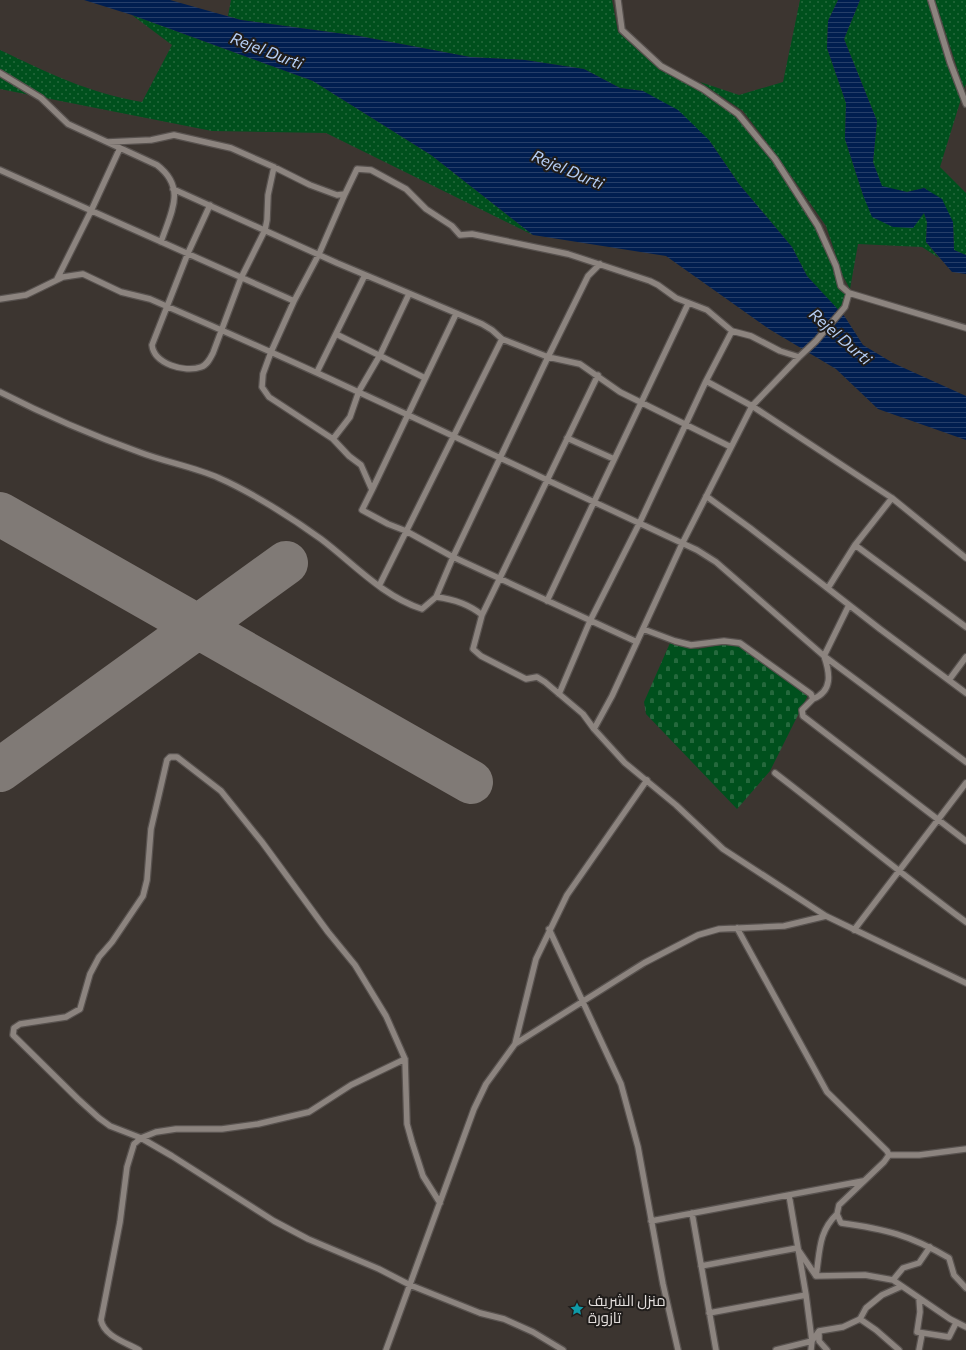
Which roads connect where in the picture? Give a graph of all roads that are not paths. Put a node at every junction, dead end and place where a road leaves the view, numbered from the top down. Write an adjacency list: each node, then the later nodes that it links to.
1 (618, 0): 21 (street)
2 (932, 0): 4 (street)
3 (0, 73): 5 (street)
4 (966, 104)
5 (108, 142): 6 (street); 7 (street)
6 (120, 148): 9 (street); 12 (street)
7 (274, 167): 10 (street); 13 (street)
8 (0, 170): 12 (street)
9 (173, 189): 11 (street); 14 (street)
10 (345, 194): 16 (street); 17 (street)
11 (210, 205): 13 (street); 15 (street)
12 (92, 211): 14 (street); 20 (street)
13 (265, 230): 16 (street); 19 (street)
14 (161, 242): 15 (street)
15 (188, 253): 19 (street); 26 (street)
16 (320, 254): 18 (street); 24 (street)
17 (600, 264): 25 (street); 35 (street)
18 (365, 275): 22 (street); 31 (street)
19 (241, 278): 24 (street); 29 (street)
20 (57, 280): 23 (street); 26 (street)
21 (849, 293): 28 (street); 36 (street)
22 (409, 294): 27 (street); 34 (street)
23 (0, 299)
24 (294, 301): 33 (street)
25 (688, 304): 30 (street); 43 (street)
26 (166, 306): 29 (street); 29 (street)
27 (456, 314): 32 (street); 39 (street)
28 (966, 328)
29 (222, 330): 33 (street)
30 (732, 330): 36 (street); 40 (street)
31 (336, 334): 34 (street); 37 (street)
32 (502, 339): 35 (street); 47 (street)
33 (271, 352): 37 (street); 49 (street)
34 (380, 355): 39 (street); 42 (street)
35 (548, 357): 38 (street); 51 (street)
36 (798, 357): 44 (street)
37 (317, 372): 42 (street)
38 (598, 375): 43 (street); 48 (street)
39 (425, 378): 45 (street)
40 (706, 381): 44 (street); 46 (street)
41 (0, 392): 65 (street)
42 (359, 392): 45 (street); 49 (street)
43 (641, 403): 46 (street); 52 (street)
44 (752, 406): 50 (street); 56 (street)
45 (407, 414): 47 (street); 54 (street)
46 (686, 424): 50 (street); 58 (street)
47 (454, 437): 51 (street); 59 (street)
48 (567, 438): 52 (street); 53 (street)
49 (332, 439): 54 (street)
50 (731, 447): 55 (street)
51 (500, 459): 53 (street); 62 (street)
52 (614, 460): 57 (street)
53 (546, 481): 57 (street); 64 (street)
54 (372, 490): 59 (street)
55 (706, 496): 60 (street); 66 (street)
56 (892, 498): 61 (street); 63 (street)
57 (594, 503): 58 (street); 68 (street)
58 (639, 524): 60 (street); 71 (street)
59 (406, 531): 62 (street); 65 (street)
60 (682, 544): 73 (street); 75 (street)
61 (855, 545): 66 (street); 72 (street)
62 (453, 557): 64 (street); 67 (street)
63 (966, 558)
64 (500, 579): 68 (street); 70 (street)
65 (379, 586): 67 (street)
66 (828, 588): 69 (street)
67 (436, 596): 70 (street)
68 (547, 601): 71 (street)
69 (849, 605): 75 (street); 77 (street)
70 (482, 614): 79 (street)
71 (590, 621): 74 (street); 79 (street)
72 (966, 627)
73 (643, 630): 74 (street); 80 (street)
74 (637, 642): 81 (street)
75 (824, 656): 80 (street); 82 (street)
76 (966, 656): 77 (street)
77 (949, 680): 78 (street)
78 (966, 693)
79 (559, 694): 81 (street)
80 (813, 699): 86 (street)
81 (594, 729): 84 (street)
82 (966, 762)
83 (774, 773): 88 (street)
84 (647, 780): 89 (street); 92 (street)
85 (966, 783): 86 (street)
86 (938, 820): 87 (street); 88 (street)
87 (966, 841)
88 (899, 872): 90 (street); 93 (street)
89 (826, 916): 91 (street); 93 (street)
90 (966, 922)
91 (737, 928): 95 (street); 100 (street)
92 (549, 929): 95 (street); 96 (street)
93 (854, 930): 94 (street)
94 (966, 984)
95 (583, 1000): 96 (street); 106 (street)
96 (515, 1044): 103 (street)
97 (405, 1059): 98 (street); 98 (street); 103 (street)
98 (141, 1138): 112 (street); 124 (street)
99 (966, 1148): 100 (street)
100 (889, 1155): 101 (street)
101 (865, 1181): 102 (street); 105 (street)
102 (789, 1195): 104 (street); 108 (street)
103 (440, 1203): 112 (street)
104 (692, 1213): 106 (street); 109 (street)
105 (837, 1214): 107 (street); 110 (street)
106 (651, 1221): 127 (street)
107 (930, 1247): 111 (street); 114 (street)
108 (797, 1248): 109 (street); 110 (street); 115 (street)
109 (701, 1266): 117 (street)
110 (816, 1276): 111 (street)
111 (893, 1280): 113 (street)
112 (410, 1285): 125 (street); 126 (street)
113 (900, 1287): 116 (street); 118 (street)
114 (966, 1288)
115 (806, 1295): 117 (street); 123 (street)
116 (919, 1298): 119 (street); 122 (street)
117 (709, 1313): 128 (street)
118 (860, 1319): 121 (street); 132 (street)
119 (956, 1323): 120 (street); 122 (street)
120 (966, 1327)
121 (820, 1331): 123 (street); 131 (street)
122 (922, 1334): 133 (street)
123 (812, 1341): 129 (street); 130 (street)
124 (139, 1350)
125 (386, 1350)
126 (563, 1350)
127 (678, 1350)
128 (716, 1350)
129 (776, 1350)
130 (811, 1350)
131 (827, 1350)
132 (899, 1350)
133 (919, 1350)

